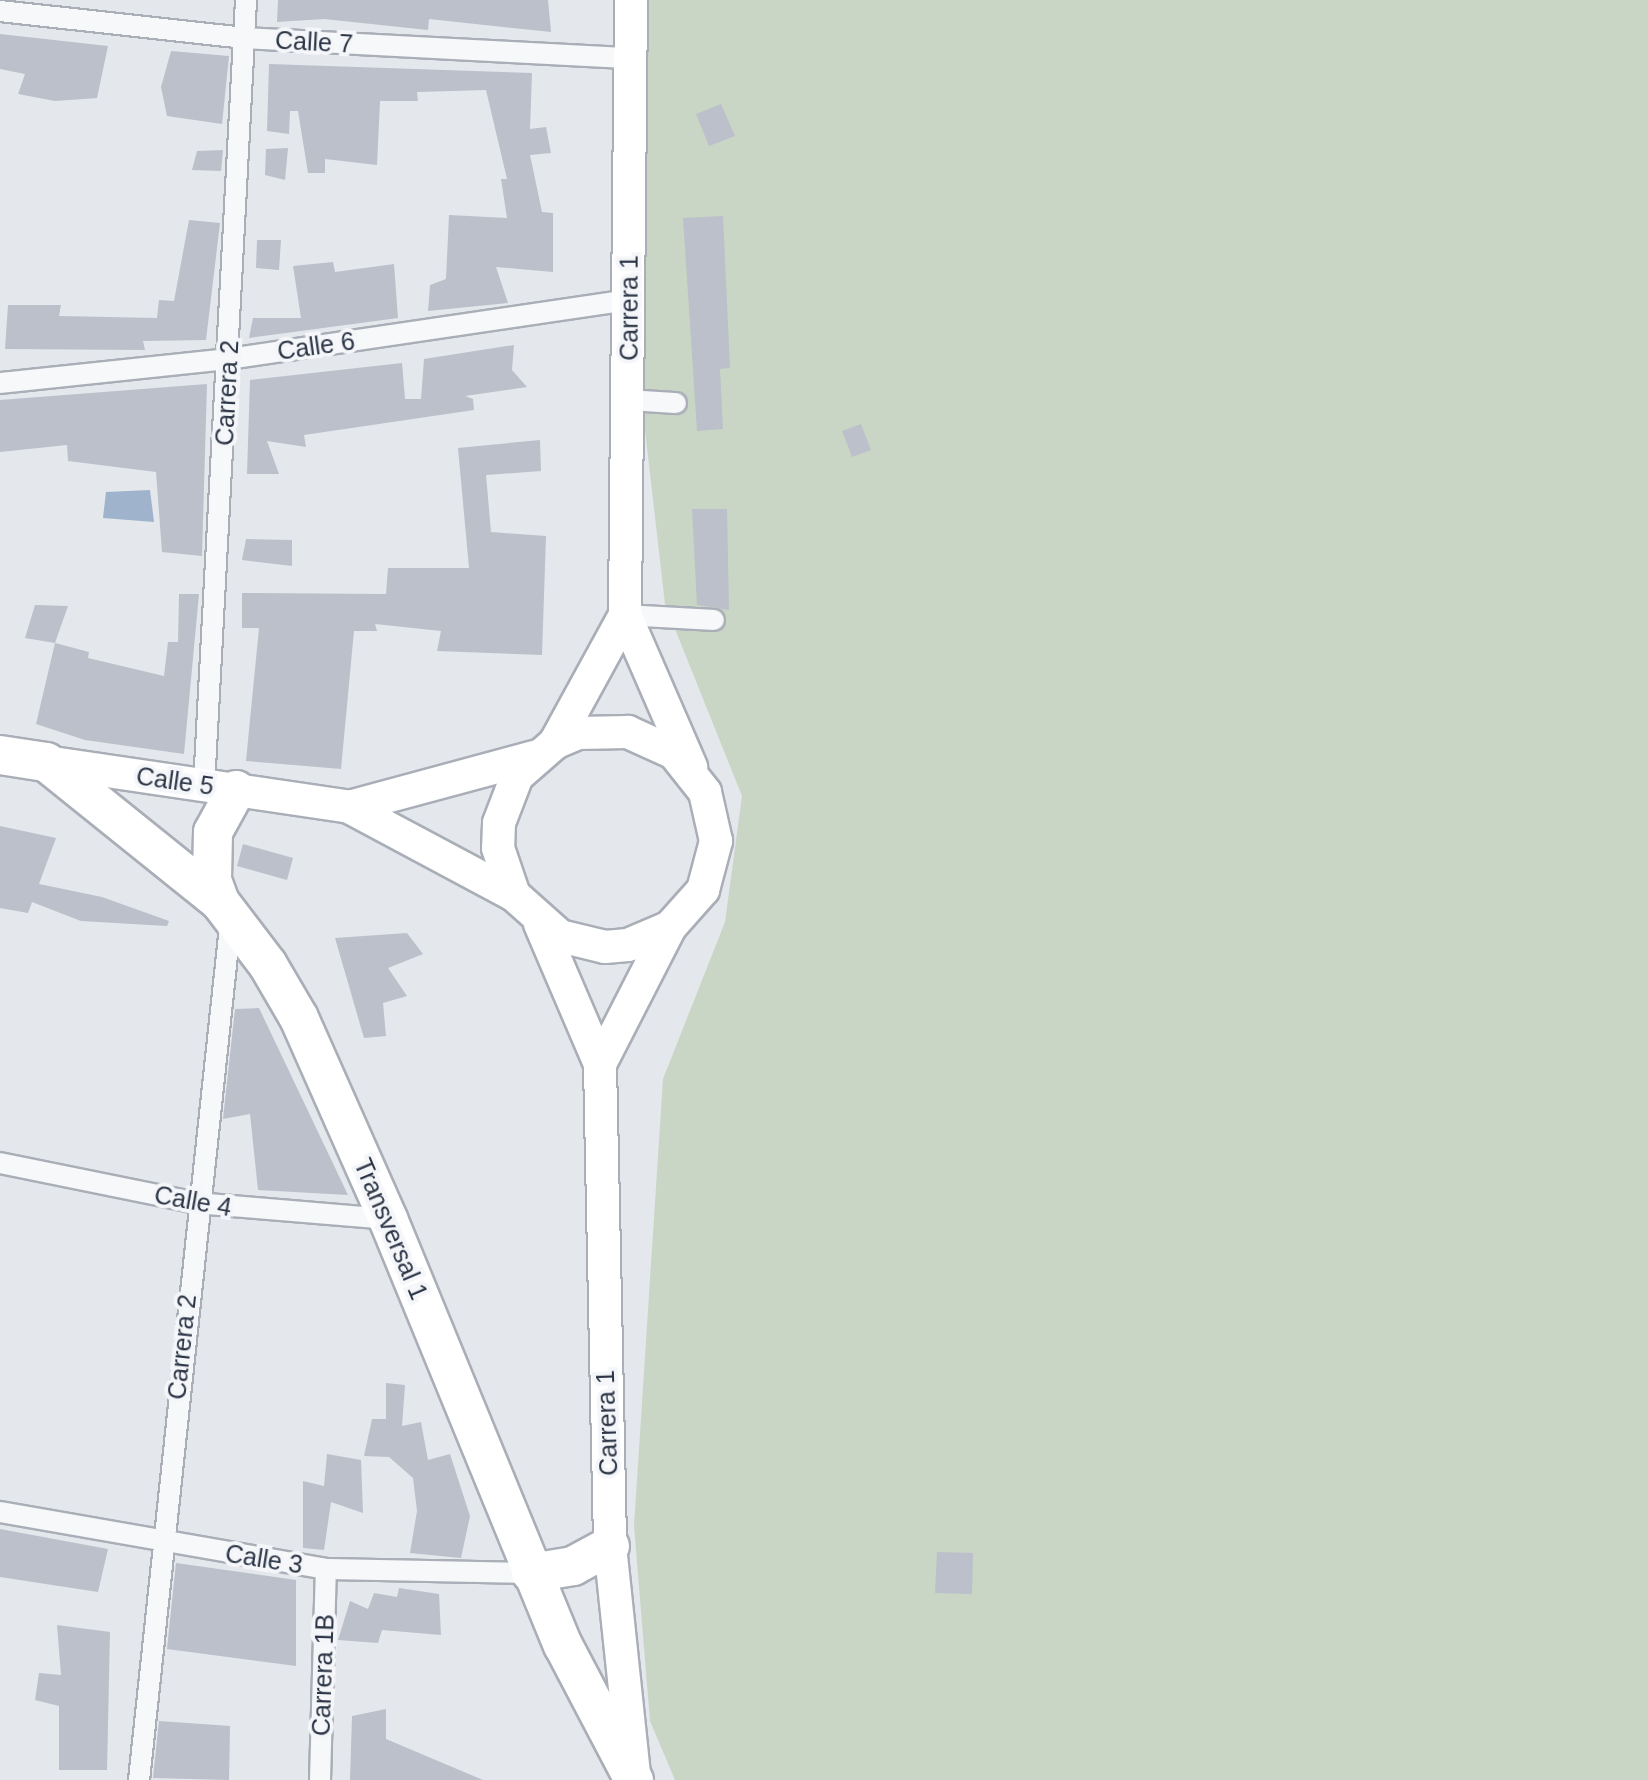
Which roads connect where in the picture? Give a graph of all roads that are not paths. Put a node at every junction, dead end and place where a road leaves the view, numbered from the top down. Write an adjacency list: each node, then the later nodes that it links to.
1 (246, 0): 4 (street, Carrera 2)
2 (631, 0): 5 (main road, Carrera 1)
3 (0, 11): 4 (street, Calle 7)
4 (244, 38): 5 (street, Calle 7); 7 (street, Carrera 2)
5 (629, 58): 6 (main road, Carrera 1)
6 (630, 300): 7 (street, Calle 6); 9 (main road, Carrera 1)
7 (230, 359): 8 (street, Calle 6); 17 (street, Carrera 2)
8 (0, 382)
9 (629, 400): 10 (street); 11 (main road, Carrera 1)
10 (676, 403)
11 (625, 615): 12 (street); 13 (main road, Carrera 1); 16 (main road, Carrera 1)
12 (714, 620)
13 (544, 750): 16 (main road); 18 (main road, Calle 5); 19 (main road)
14 (0, 755): 15 (highway, Calle 5)
15 (46, 762): 17 (main road, Calle 5); 20 (highway, Transversal 1)
16 (692, 771): 22 (main road)
17 (220, 788): 18 (main road, Calle 5); 20 (highway, Transversal 1)
18 (349, 807): 19 (main road, Calle 5)
19 (514, 895): 21 (main road)
20 (226, 908): 25 (street, Carrera 2); 26 (highway, Transversal 1)
21 (540, 924): 22 (main road); 23 (main road, Carrera 1)
22 (670, 927): 23 (main road, Carrera 1)
23 (600, 1064): 29 (main road, Carrera 1)
24 (0, 1163): 25 (street, Calle 4)
25 (197, 1204): 26 (street, Calle 4); 28 (street, Carrera 2)
26 (388, 1218): 31 (highway, Transversal 1)
27 (0, 1512): 28 (street, Calle 3)
28 (161, 1543): 30 (street, Calle 3); 32 (street, Carrera 2)
29 (610, 1546): 31 (highway); 34 (main road, Carrera 1)
30 (326, 1569): 31 (street, Calle 3); 33 (street, Carrera 1B)
31 (532, 1572): 34 (highway, Transversal 1)
32 (139, 1780)
33 (320, 1780)
34 (634, 1780)

